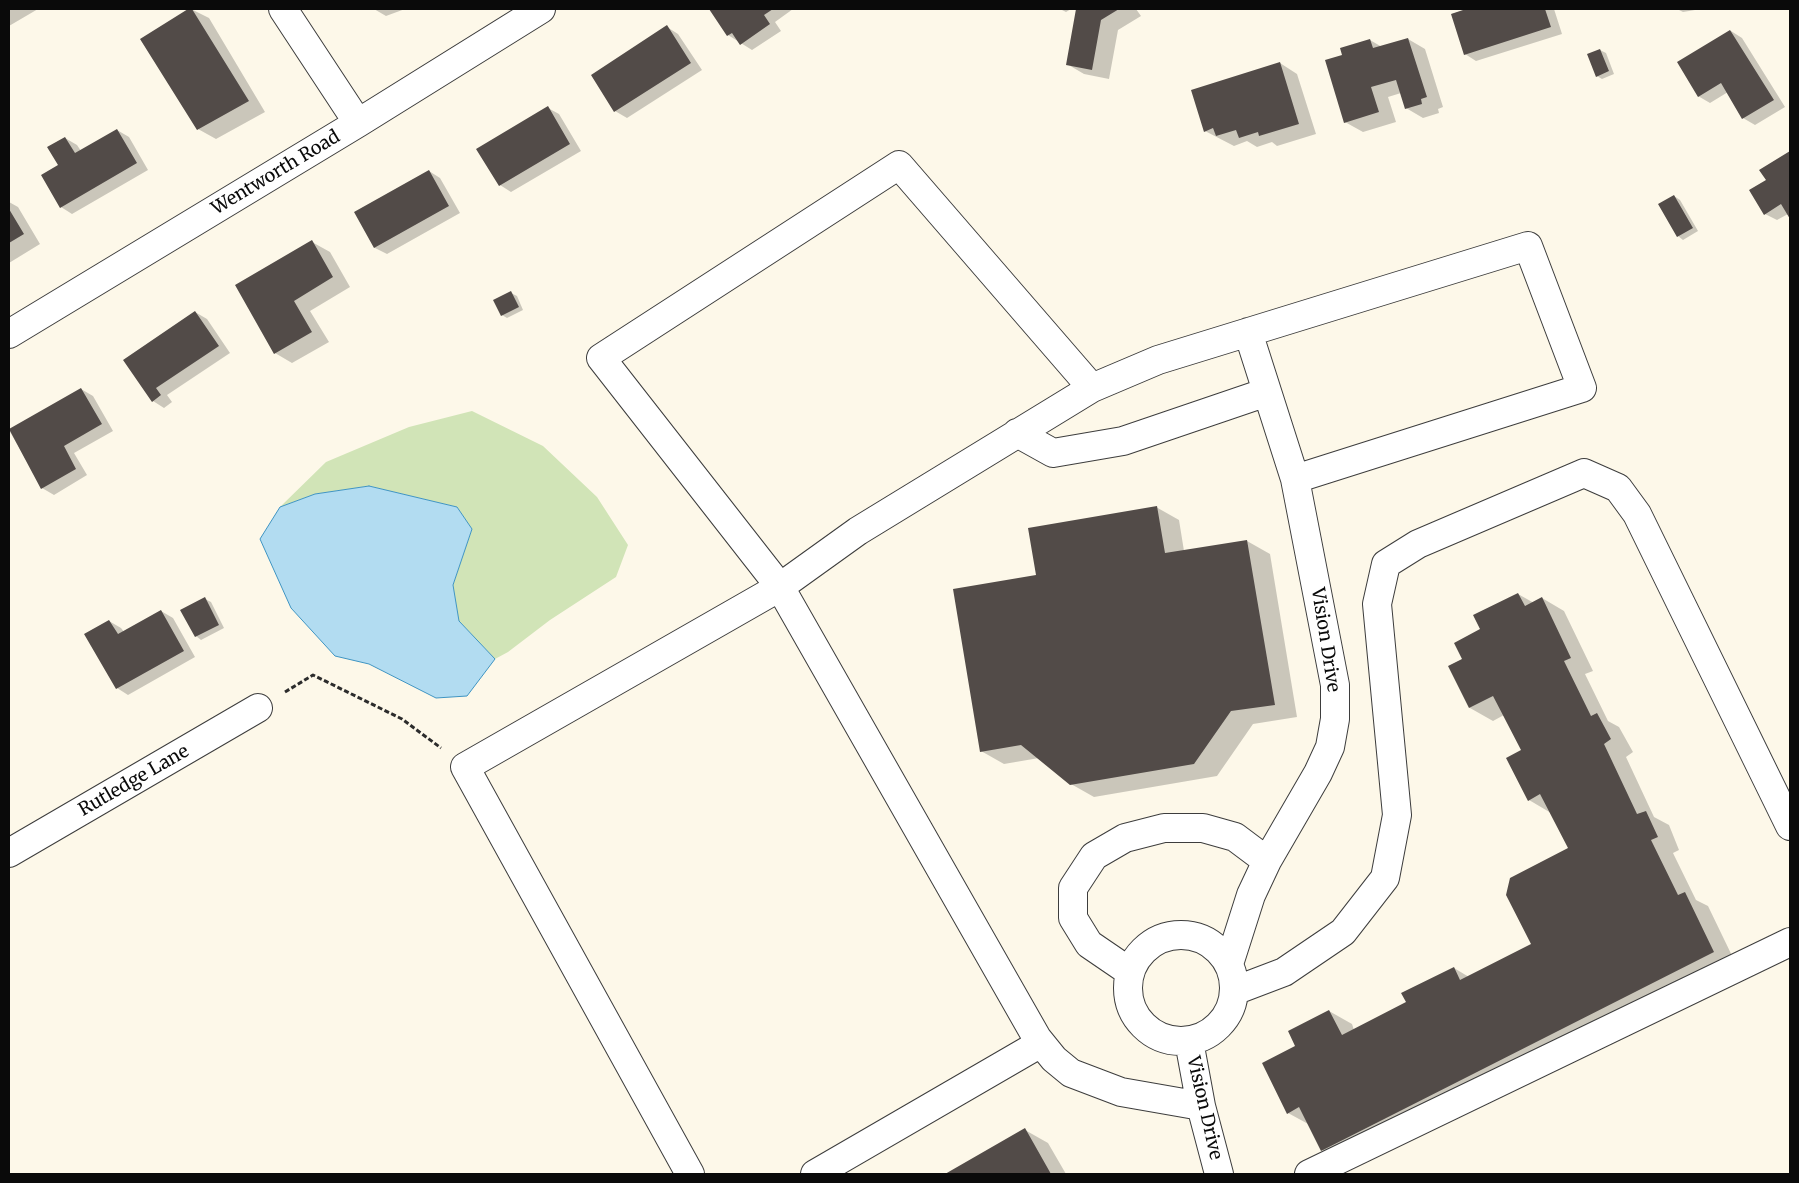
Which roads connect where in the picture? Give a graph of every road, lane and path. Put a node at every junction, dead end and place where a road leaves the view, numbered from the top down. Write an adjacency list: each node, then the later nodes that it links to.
1 (283, 9): 3 (street)
2 (542, 9): 3 (street, Wentworth Road)
3 (358, 124): 5 (street, Wentworth Road)
4 (1248, 332): 6 (street); 7 (street, Vision Drive); 9 (street)
5 (9, 334)
6 (1092, 388): 8 (street); 10 (street)
7 (1267, 392): 8 (street); 9 (street, Vision Drive)
8 (1017, 433): 10 (street)
9 (1295, 479): 15 (street, Vision Drive)
10 (780, 587): 12 (street); 21 (street)
11 (258, 708): 12 (path); 14 (street, Rutledge Lane)
12 (465, 767): 24 (street)
13 (1790, 826): 19 (street)
14 (9, 853)
15 (1267, 861): 17 (street, Vision Drive); 18 (street)
16 (1790, 942): 26 (street)
17 (1229, 964): 18 (street, Vision Drive); 19 (street, Vision Drive)
18 (1130, 972): 20 (street, Vision Drive)
19 (1234, 991): 20 (street, Vision Drive)
20 (1189, 1041): 22 (street, Vision Drive)
21 (1041, 1043): 22 (street); 25 (street)
22 (1201, 1106): 23 (street, Vision Drive)
23 (1225, 1173)
24 (690, 1174)
25 (815, 1174)
26 (1309, 1174)

